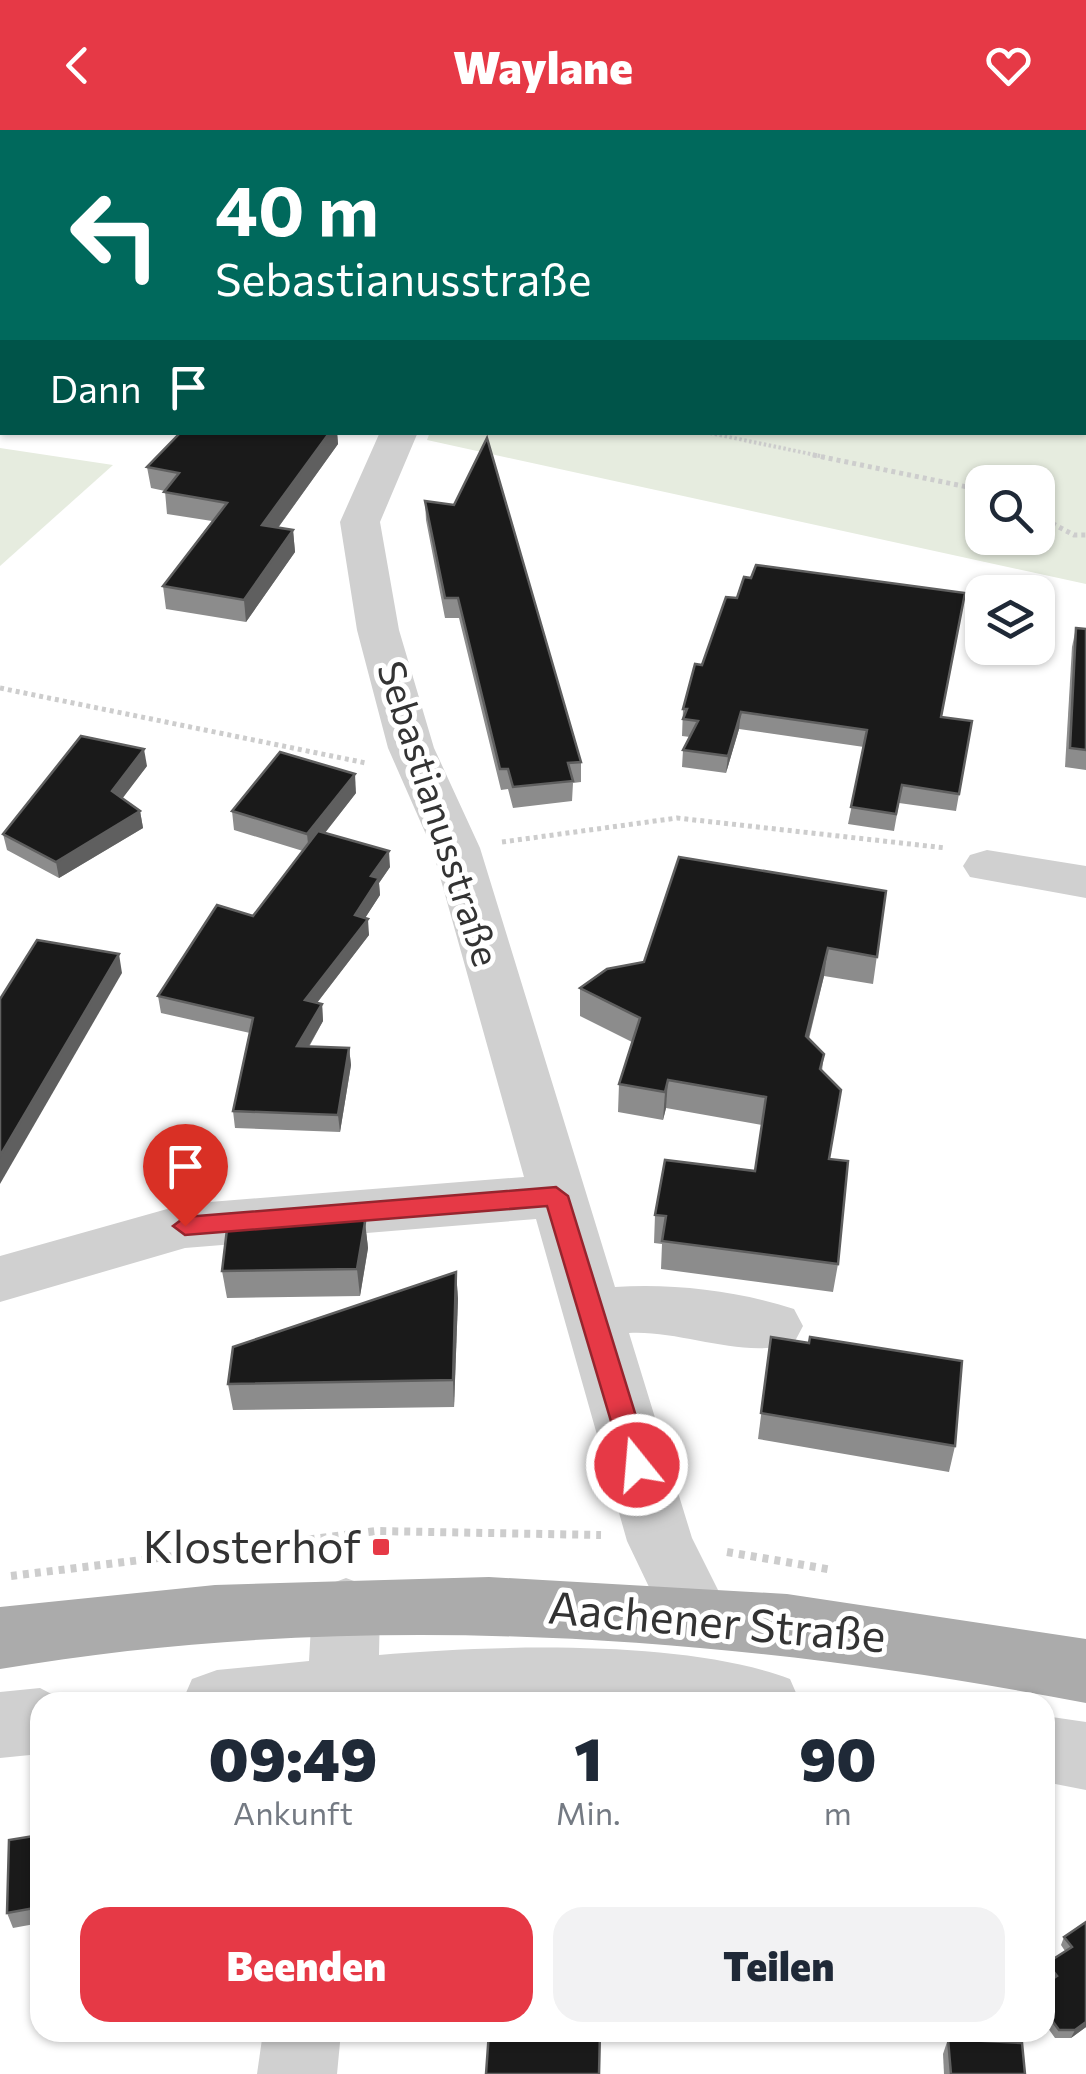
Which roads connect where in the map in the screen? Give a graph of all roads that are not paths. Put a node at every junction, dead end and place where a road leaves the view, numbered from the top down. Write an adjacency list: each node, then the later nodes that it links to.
1 (398, 435): 4 (street, Sebastianusstraße)
2 (987, 866): 3 (street)
3 (1086, 882)
4 (556, 1196): 5 (street); 6 (street, Sebastianusstraße)
5 (0, 1278)
6 (591, 1312): 7 (street); 9 (street, Sebastianusstraße)
7 (773, 1326)
8 (346, 1608): 9 (main road, Aachener Straße); 10 (main road, Aachener Straße); 12 (street)
9 (695, 1612): 11 (main road, Aachener Straße)
10 (0, 1638)
11 (1086, 1671)
12 (344, 1692)
13 (367, 1692): 14 (street, Aachener Straße)
14 (701, 1692)
15 (30, 1722): 16 (street)
16 (0, 1725)
17 (1055, 1751): 18 (street)
18 (1086, 1756)
19 (301, 2042): 20 (street)
20 (297, 2074)

